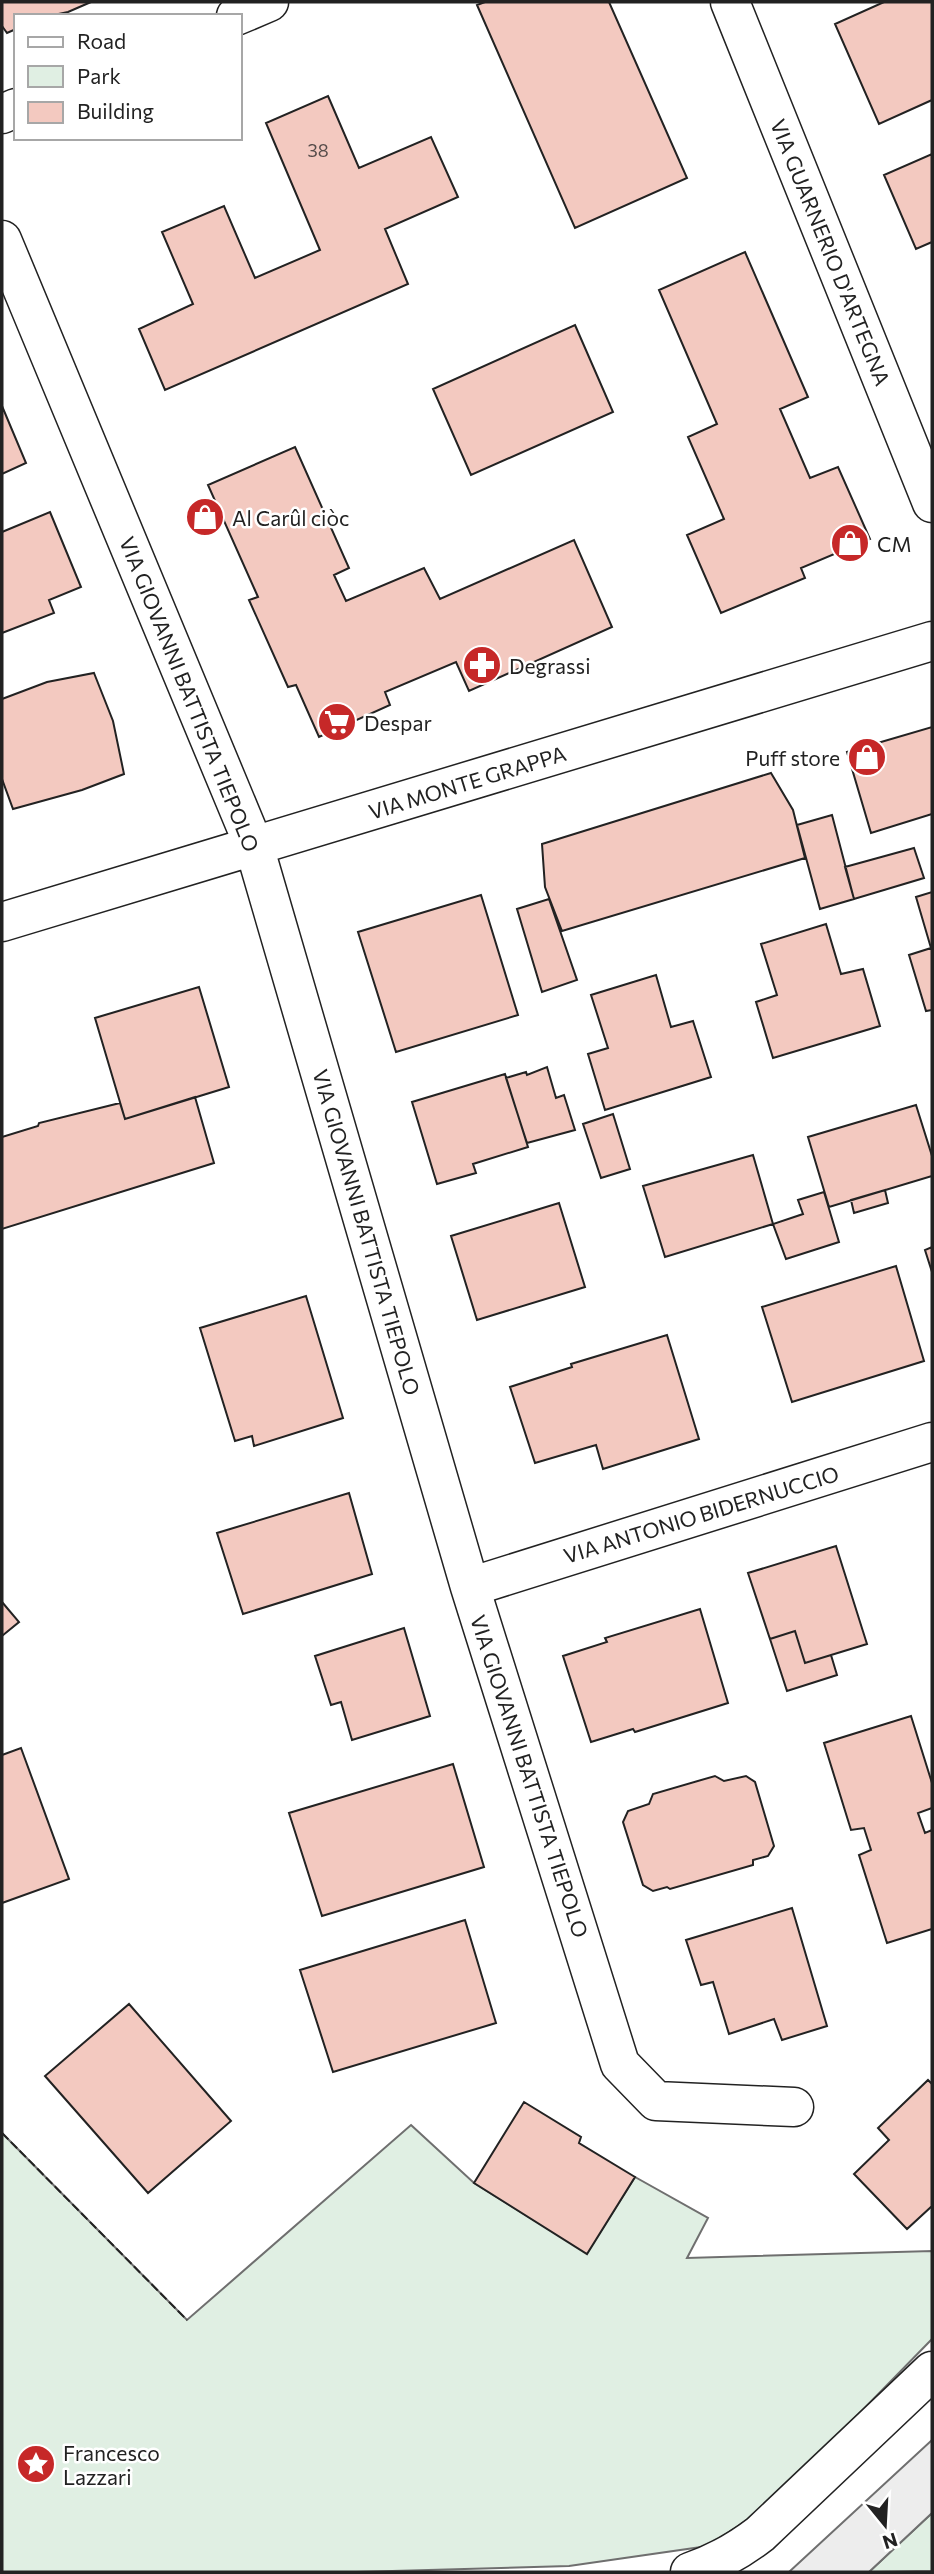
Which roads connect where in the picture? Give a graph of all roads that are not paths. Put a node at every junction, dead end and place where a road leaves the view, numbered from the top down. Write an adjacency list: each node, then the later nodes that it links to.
1 (269, 2): 3 (street)
2 (730, 2): 5 (street, VIA GUARNERIO D'ARTEGNA)
3 (241, 14)
4 (2, 240): 7 (street, VIA GIOVANNI BATTISTA TIEPOLO)
5 (932, 503)
6 (932, 641): 7 (street, VIA MONTE GRAPPA)
7 (254, 846): 8 (street, VIA MONTE GRAPPA); 10 (street, VIA GIOVANNI BATTISTA TIEPOLO)
8 (2, 922)
9 (932, 1442): 10 (street, VIA ANTONIO BIDERNUCCIO)
10 (470, 1587): 11 (street, VIA GIOVANNI BATTISTA TIEPOLO)
11 (794, 2107)
12 (932, 2371): 13 (street)
13 (705, 2570)

